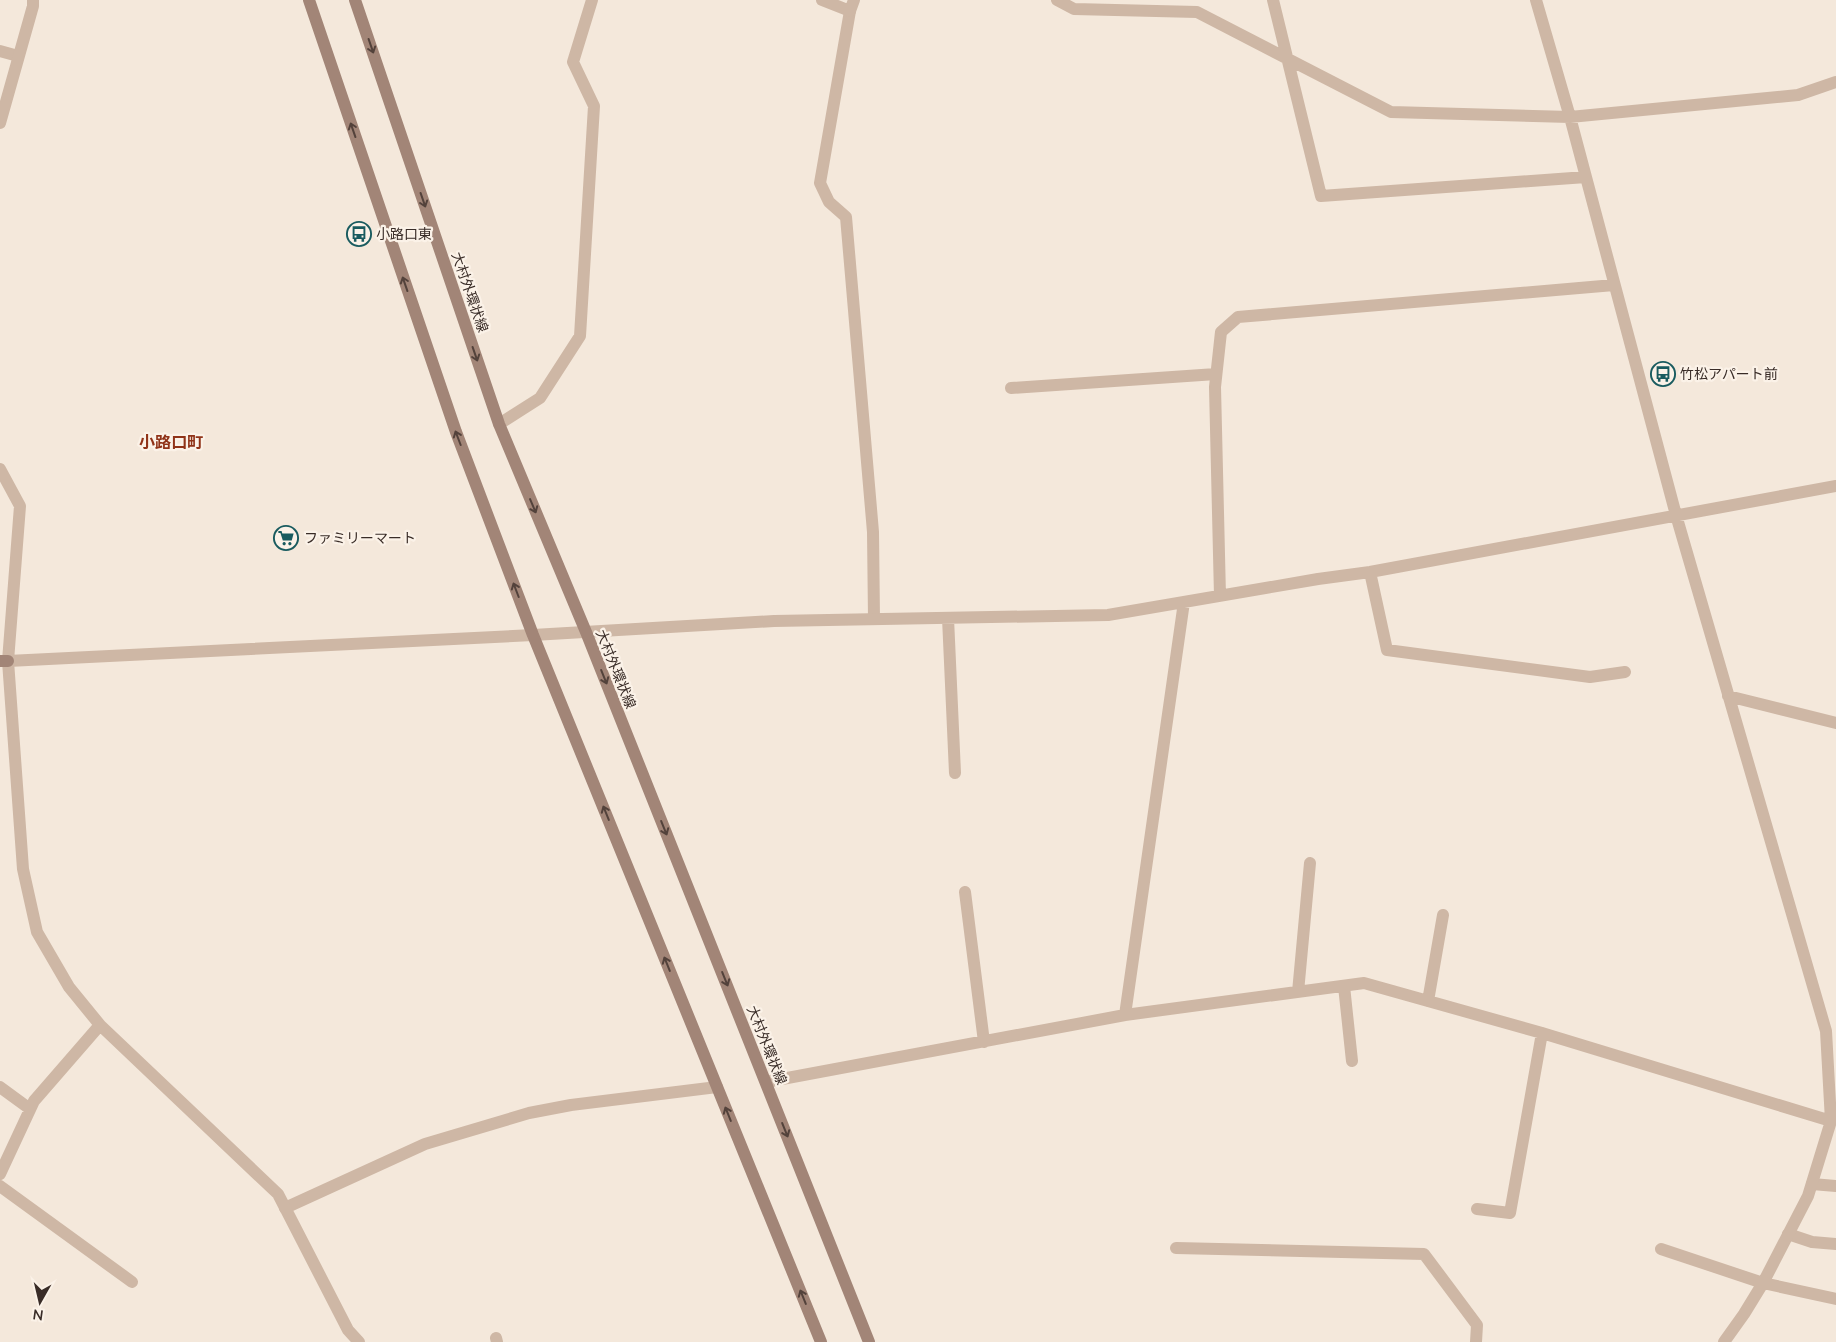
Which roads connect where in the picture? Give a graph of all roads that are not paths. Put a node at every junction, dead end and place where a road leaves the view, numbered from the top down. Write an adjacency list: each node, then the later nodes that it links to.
1 (33, 0): 11 (street)
2 (309, 0): 30 (main road, one-way to 2)
3 (355, 0): 20 (main road, 大村外環状線, one-way to 20)
4 (592, 0): 20 (street)
5 (822, 0): 9 (street)
6 (1057, 0): 12 (street)
7 (1273, 0): 12 (street)
8 (1536, 0): 14 (street)
9 (852, 6): 28 (street)
10 (0, 51): 11 (street)
11 (18, 56): 15 (street)
12 (1287, 59): 14 (street); 16 (street)
13 (1836, 82): 14 (street)
14 (1570, 117): 16 (street)
15 (0, 123)
16 (1586, 177): 17 (street)
17 (1614, 285): 18 (street); 23 (street)
18 (1216, 374): 19 (street); 25 (street)
19 (1010, 388)
20 (499, 424): 29 (main road, 大村外環状線, one-way to 29)
21 (0, 469): 31 (street)
22 (1836, 486): 23 (street)
23 (1676, 515): 24 (street); 33 (street)
24 (1370, 572): 25 (street); 32 (street)
25 (1220, 596): 26 (street)
26 (1184, 602): 27 (street); 42 (street)
27 (948, 618): 28 (street); 35 (street)
28 (874, 619): 29 (street)
29 (586, 632): 30 (street); 47 (main road, 大村外環状線, one-way to 47)
30 (533, 635): 31 (street); 49 (main road, one-way to 30)
31 (4, 661): 43 (street)
32 (1625, 672)
33 (1728, 696): 34 (street); 50 (street)
34 (1836, 723)
35 (956, 773)
36 (1310, 863): 40 (street)
37 (965, 892): 45 (street)
38 (1443, 915): 41 (street)
39 (1344, 986): 40 (street); 41 (street); 46 (street)
40 (1298, 992): 42 (street)
41 (1428, 1001): 44 (street)
42 (1125, 1015): 45 (street)
43 (100, 1025): 51 (street); 57 (street)
44 (1542, 1033): 52 (street); 58 (street)
45 (984, 1042): 47 (street)
46 (1352, 1061)
47 (766, 1082): 68 (main road, 大村外環状線, one-way to 68)
48 (0, 1087): 51 (street)
49 (717, 1087): 57 (street); 67 (main road, one-way to 49)
50 (1833, 1102): 52 (street)
51 (30, 1109): 53 (street)
52 (1831, 1121): 54 (street)
53 (0, 1174)
54 (1812, 1184): 56 (street); 59 (street)
55 (0, 1186): 63 (street)
56 (1836, 1186)
57 (285, 1208): 66 (street)
58 (1477, 1208)
59 (1788, 1234): 60 (street); 64 (street)
60 (1836, 1244)
61 (1176, 1248): 69 (street)
62 (1661, 1249): 64 (street)
63 (132, 1282)
64 (1762, 1283): 65 (street); 70 (street)
65 (1836, 1299)
66 (359, 1342)
67 (821, 1342)
68 (869, 1342)
69 (1476, 1342)
70 (1724, 1342)

